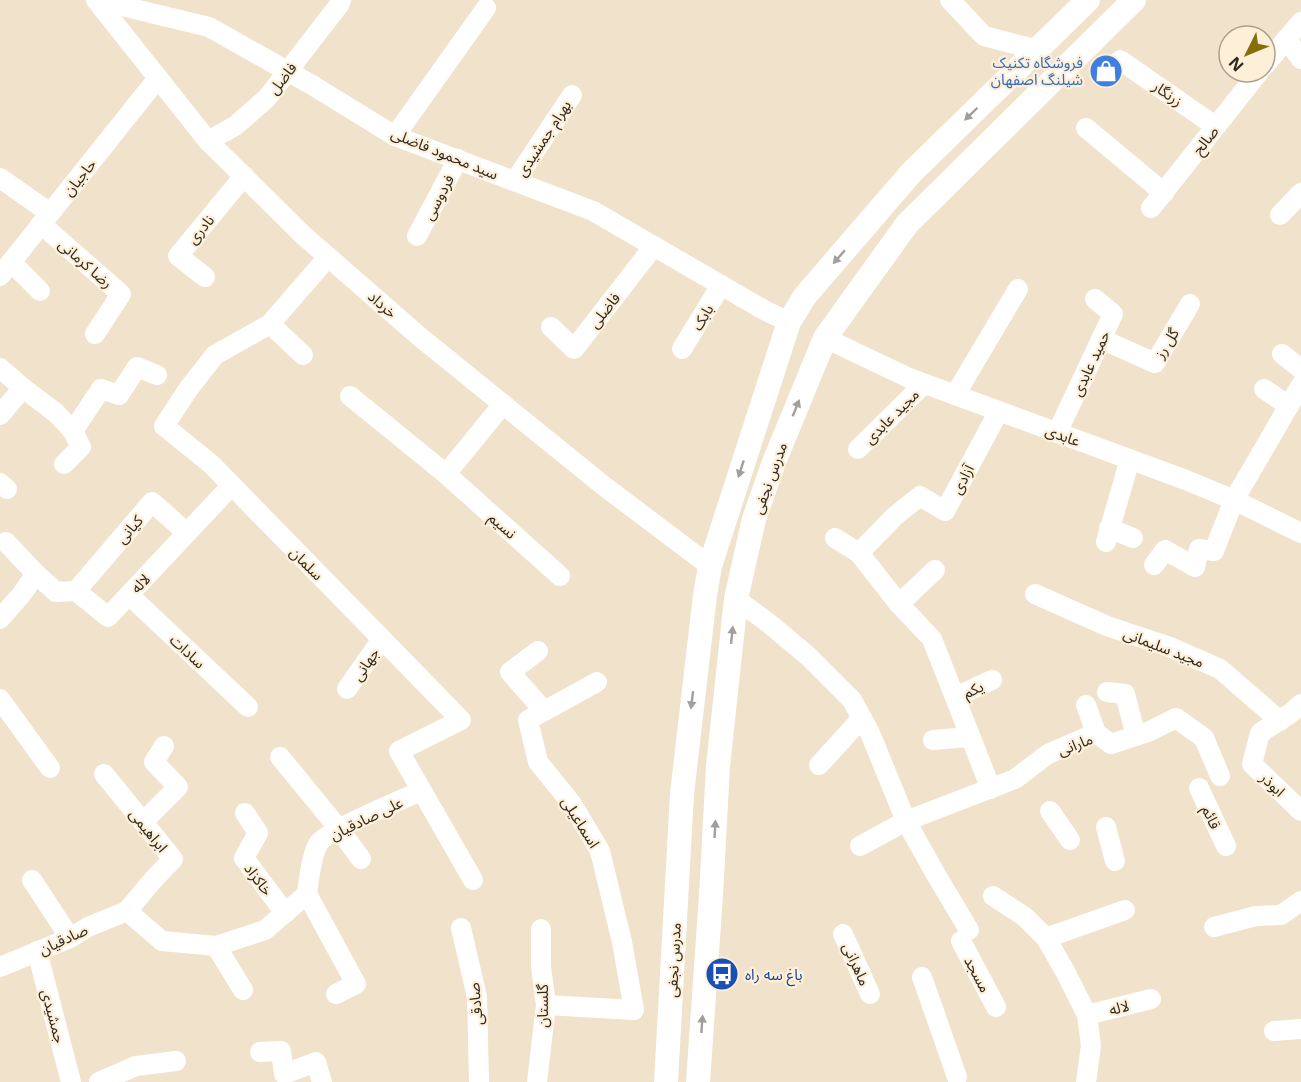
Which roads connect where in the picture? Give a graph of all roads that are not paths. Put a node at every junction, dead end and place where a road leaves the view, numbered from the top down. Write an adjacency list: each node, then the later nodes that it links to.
1 (97, 0): 13 (street, سید محمود فاضلی); 14 (street, خرداد)
2 (950, 0): 9 (street)
3 (1088, 0): 9 (main road, مدرس نجفی)
4 (1134, 0): 44 (main road, مدرس نجفی)
5 (338, 2): 13 (street, فاضل)
6 (486, 8): 19 (street)
7 (1301, 22): 8 (street)
8 (1286, 39): 10 (street); 11 (street)
9 (1038, 50): 40 (main road, مدرس نجفی, one-way to 40)
10 (1277, 50)
11 (1301, 59)
12 (1120, 60): 17 (street, زرنگار)
13 (288, 71): 19 (street, سید محمود فاضلی); 20 (street, فاضل)
14 (158, 78): 20 (street, خرداد); 29 (street, حاجیان)
15 (1249, 84): 17 (street, صالح)
16 (572, 95): 24 (street, بهرام جمشیدی)
17 (1215, 126): 25 (street, صالح)
18 (1086, 128): 25 (street)
19 (395, 136): 21 (street, سید محمود فاضلی)
20 (208, 141): 22 (street, خرداد)
21 (458, 159): 24 (street, سید محمود فاضلی); 30 (street, فردوسی)
22 (244, 176): 32 (street, خرداد); 34 (street, نادری)
23 (0, 178): 29 (street)
24 (515, 181): 31 (street, سید محمود فاضلی)
25 (1164, 192): 27 (street, صالح)
26 (1301, 193): 28 (street)
27 (1151, 208)
28 (1280, 215)
29 (46, 218): 33 (street, حاجیان); 43 (street, رضا کرمانی)
30 (417, 236)
31 (654, 246): 35 (street, سید محمود فاضلی); 42 (street, فاضلی)
32 (328, 257): 41 (street, سلمان); 58 (street, خرداد)
33 (6, 269): 37 (street)
34 (205, 277)
35 (721, 285): 40 (street, سید محمود فاضلی); 46 (street, بابک)
36 (1018, 289): 56 (street)
37 (40, 291)
38 (1095, 299): 45 (street, حمید عابدی)
39 (1190, 304): 45 (street, گل رز)
40 (789, 322): 77 (main road, مدرس نجفی, one-way to 77)
41 (270, 324): 48 (street); 68 (street, سلمان)
42 (551, 327)
43 (94, 334)
44 (825, 338): 52 (street, عابدی); 84 (main road, مدرس نجفی, one-way to 44)
45 (1101, 339): 63 (street, حمید عابدی)
46 (682, 349)
47 (1282, 354): 50 (street)
48 (303, 355)
49 (0, 368): 54 (street)
50 (1301, 369)
51 (157, 375): 62 (street)
52 (924, 384): 56 (street, عابدی); 64 (street, مجید عابدی)
53 (1301, 385): 59 (street)
54 (22, 388): 61 (street); 62 (street)
55 (1264, 389): 59 (street)
56 (955, 395): 60 (street, عابدی)
57 (350, 396): 67 (street, نسیم)
58 (503, 404): 67 (street); 77 (street, خرداد)
59 (1289, 406): 69 (street)
60 (999, 411): 63 (street, عابدی); 75 (street, آزادی)
61 (0, 415)
62 (73, 431): 66 (street)
63 (1058, 433): 65 (street, عابدی)
64 (858, 449)
65 (1130, 459): 69 (street, عابدی); 73 (street)
66 (64, 464)
67 (446, 474): 80 (street, نسیم)
68 (232, 485): 70 (street, لاله); 87 (street, سلمان)
69 (1234, 500): 71 (street, عابدی); 76 (street)
70 (187, 533): 81 (street, کیانی); 83 (street, لاله)
71 (1301, 533)
72 (835, 538): 75 (street)
73 (1133, 538)
74 (6, 542): 79 (street, لاله)
75 (859, 553): 85 (street)
76 (1154, 565)
77 (710, 566): 129 (main road, مدرس نجفی, one-way to 129)
78 (935, 570): 85 (street)
79 (36, 574): 81 (street, لاله); 86 (street)
80 (560, 576)
81 (76, 591): 83 (street, لاله)
82 (1035, 594): 100 (street, مجید سلیمانی)
83 (129, 595): 97 (street, سادات)
84 (736, 599): 99 (street); 126 (main road, مدرس نجفی, one-way to 84)
85 (899, 604): 93 (street)
86 (0, 619)
87 (382, 639): 91 (street, جهانی); 113 (street, سلمان)
88 (538, 651): 98 (street)
89 (992, 680): 93 (street, یکم)
90 (597, 682): 98 (street, اسماعیلی)
91 (347, 689)
92 (1107, 692): 102 (street)
93 (955, 697): 103 (street)
94 (0, 699): 108 (street)
95 (1301, 704): 100 (street, ابوذر)
96 (1086, 705): 101 (street)
97 (248, 707)
98 (544, 711): 150 (street, اسماعیلی)
99 (862, 718): 107 (street); 117 (street)
100 (1280, 720): 115 (street, ابوذر)
101 (1096, 734): 102 (street, مارانی); 111 (street, مارانی)
102 (1136, 736): 110 (street, مارانی)
103 (969, 737): 104 (street); 111 (street)
104 (933, 740)
105 (164, 746): 118 (street)
106 (280, 757): 120 (street)
107 (819, 765)
108 (50, 768)
109 (104, 774): 118 (street, ابراهیمی)
110 (1220, 776)
111 (991, 789): 117 (street, مارانی)
112 (1199, 789): 123 (street, قائم)
113 (422, 791): 120 (street, علی صادقیان); 128 (street, سلمان)
114 (1050, 811): 121 (street)
115 (1301, 811)
116 (245, 813): 135 (street, خاکزاد)
117 (906, 821): 122 (street, مارانی); 151 (street, مسجد)
118 (143, 822): 134 (street, ابراهیمی)
119 (1106, 827): 125 (street)
120 (339, 829): 124 (street); 130 (street, علی صادقیان)
121 (1070, 840)
122 (860, 846)
123 (1226, 846)
124 (361, 859)
125 (1115, 861)
126 (712, 879): 129 (main road); 164 (main road, مدرس نجفی, one-way to 126)
127 (32, 880): 140 (street)
128 (473, 880)
129 (677, 880): 163 (main road, مدرس نجفی)
130 (307, 894): 135 (street); 147 (street)
131 (993, 896): 141 (street)
132 (1301, 901): 136 (street)
133 (1125, 910): 141 (street)
134 (127, 911): 140 (street, صادقیان); 142 (street)
135 (285, 913): 142 (street)
136 (1214, 927)
137 (461, 928): 161 (street, صادقی)
138 (541, 929): 150 (street, گلستان)
139 (843, 934): 148 (street, ماهرانی)
140 (70, 938): 143 (street, صادقیان)
141 (1046, 938): 152 (street)
142 (216, 946): 146 (street)
143 (37, 951): 144 (street, صادقیان); 158 (street, جمشیدی)
144 (0, 967)
145 (922, 977): 157 (street)
146 (243, 990)
147 (336, 994)
148 (870, 994)
149 (1151, 999): 152 (street, لاله)
150 (546, 1005): 162 (street, گلستان)
151 (996, 1007)
152 (1087, 1015): 165 (street)
153 (1301, 1029): 154 (street)
154 (1274, 1031)
155 (260, 1052): 160 (street)
156 (176, 1061): 159 (street)
157 (957, 1077)
158 (71, 1082)
159 (99, 1082)
160 (322, 1082)
161 (479, 1082)
162 (537, 1082)
163 (666, 1082)
164 (698, 1082)
165 (1086, 1082)

